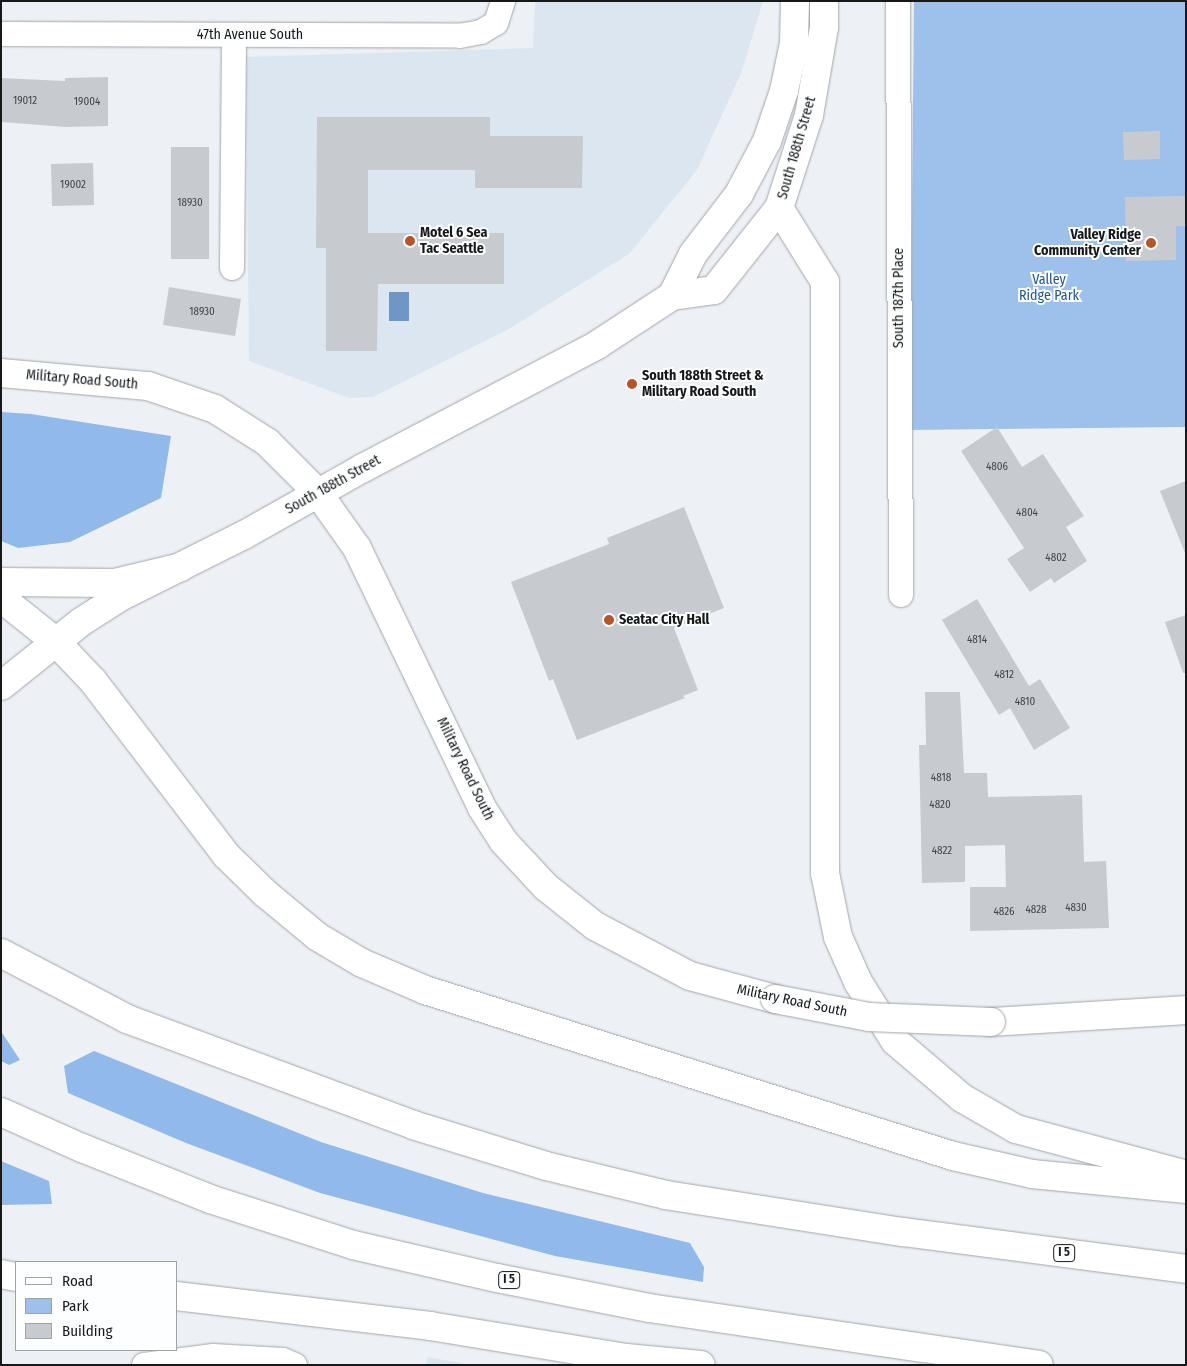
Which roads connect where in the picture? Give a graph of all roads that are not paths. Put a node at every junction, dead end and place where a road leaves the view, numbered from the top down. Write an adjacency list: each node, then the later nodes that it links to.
1 (796, 1): 9 (main road, South 188th Street)
2 (824, 1): 7 (main road, South 188th Street)
3 (898, 1): 14 (street, South 187th Place)
4 (500, 12): 6 (street, 47th Avenue South)
5 (1, 34): 6 (street, 47th Avenue South)
6 (234, 35): 8 (street)
7 (779, 208): 9 (main road, South 188th Street); 21 (main road)
8 (232, 268)
9 (672, 296): 11 (main road, South 188th Street)
10 (1, 373): 11 (main road, Military Road South)
11 (318, 493): 12 (main road, South 188th Street); 19 (main road, Military Road South, bridge)
12 (181, 567): 13 (main road); 16 (main road, South 188th Street)
13 (1, 582)
14 (900, 595)
15 (1, 598): 16 (main road)
16 (55, 641): 17 (main road, South 188th Street); 22 (main road)
17 (1, 686)
18 (1, 953): 23 (main road, I 5)
19 (1186, 1010)
20 (1, 1112): 30 (main road, I 5)
21 (1186, 1175)
22 (1186, 1189)
23 (1186, 1269)
24 (1, 1274): 25 (main road)
25 (15, 1277)
26 (178, 1296): 29 (main road)
27 (144, 1365): 28 (street)
28 (295, 1365)
29 (701, 1365)
30 (1039, 1365)

